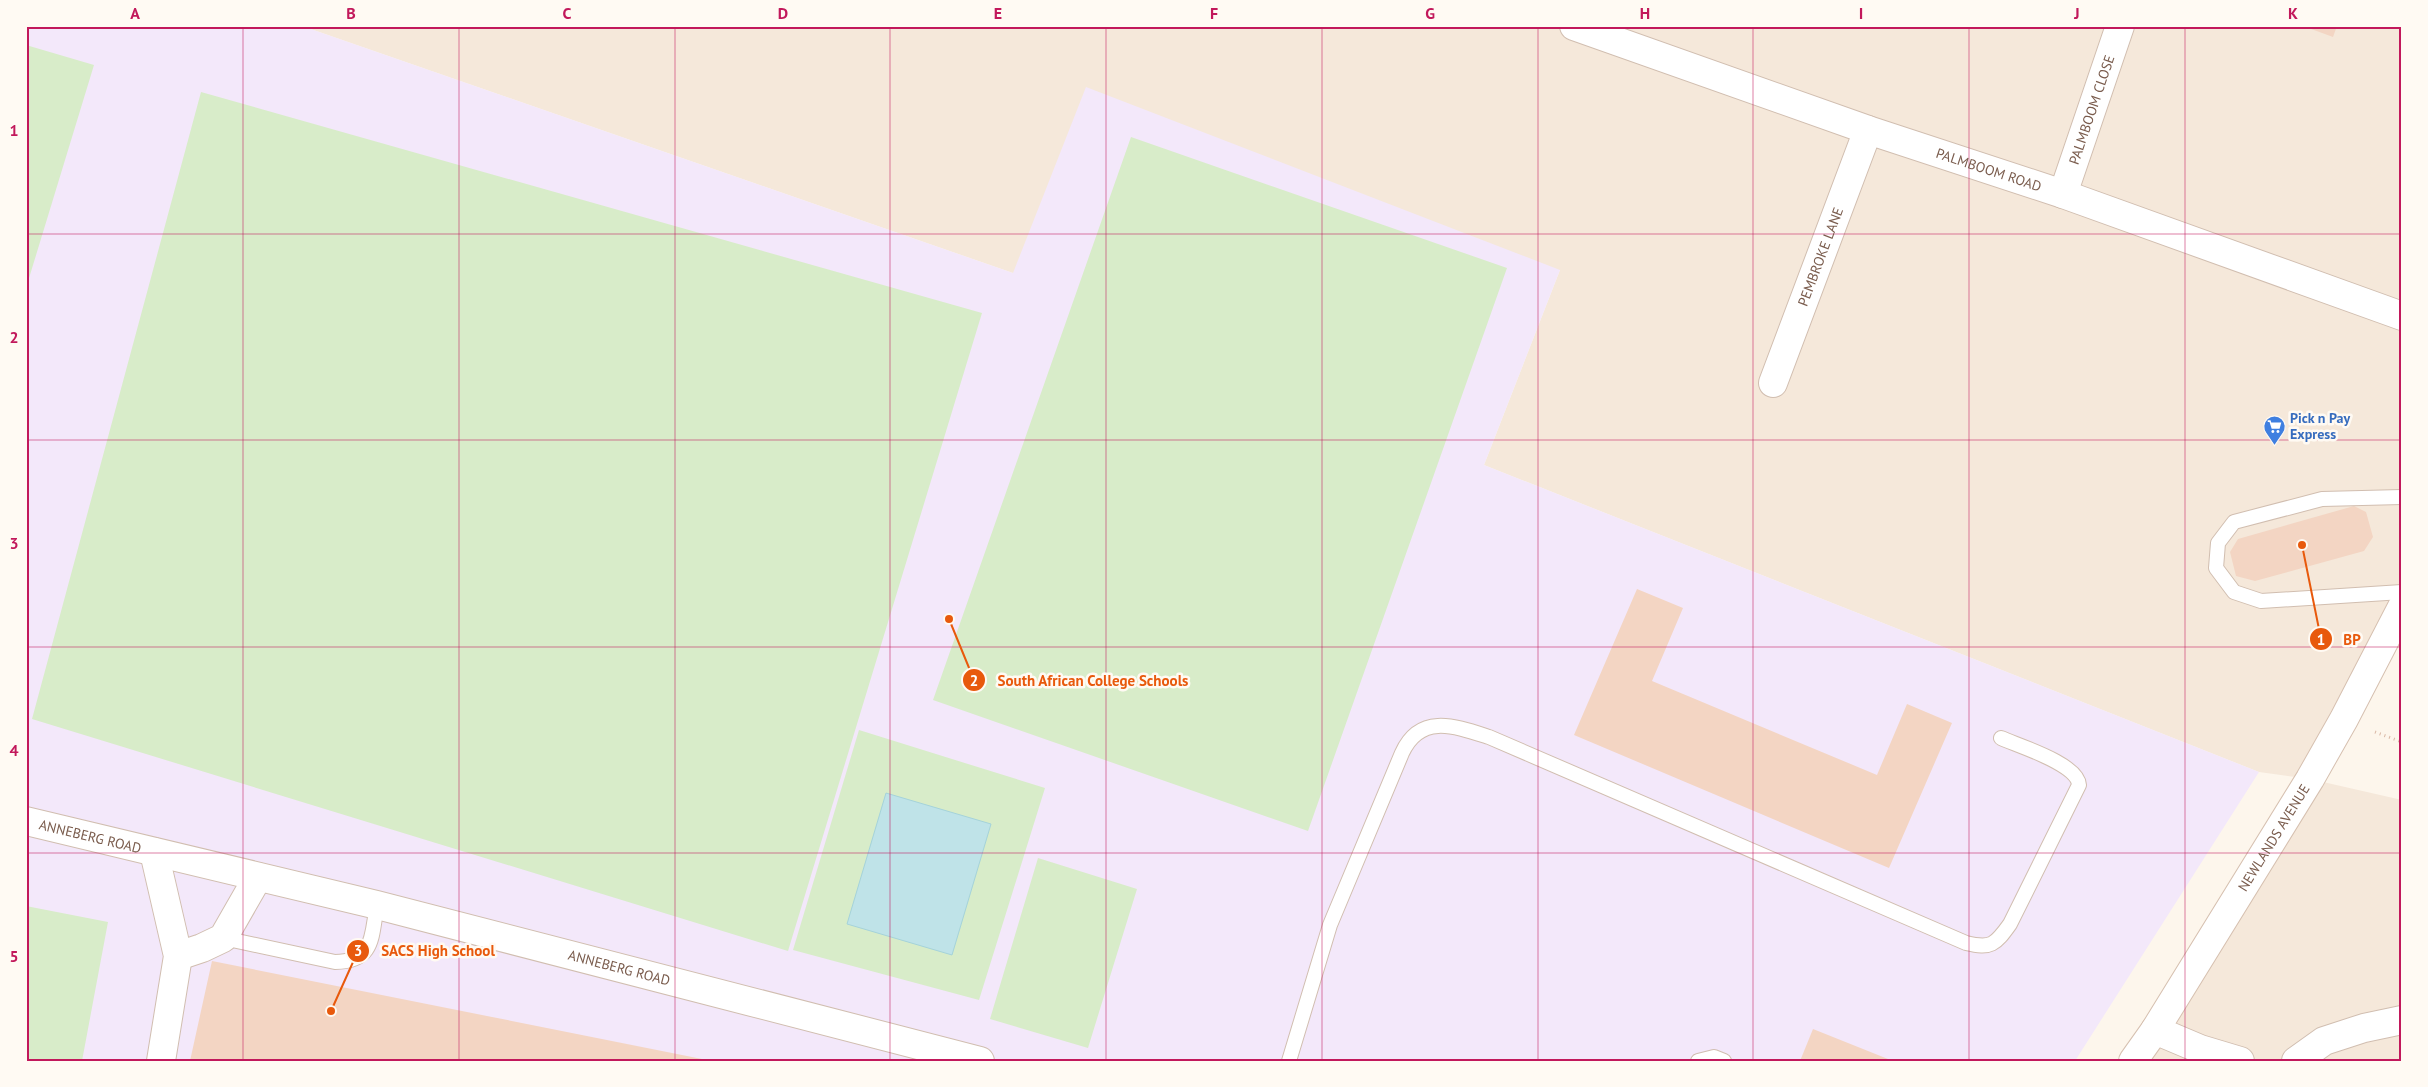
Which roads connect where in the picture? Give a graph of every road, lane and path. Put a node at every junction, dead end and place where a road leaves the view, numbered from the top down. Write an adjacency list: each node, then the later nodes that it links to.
1 (1574, 26): 3 (street, PALMBOOM ROAD)
2 (2120, 26): 4 (street, PALMBOOM CLOSE)
3 (1868, 130): 4 (street, PALMBOOM ROAD); 6 (street, PEMBROKE LANE)
4 (2063, 194): 5 (street, PALMBOOM ROAD)
5 (2402, 316)
6 (1774, 383)
7 (2402, 497): 8 (lane)
8 (2402, 592)
9 (2402, 607): 18 (street, NEWLANDS AVENUE)
10 (2001, 738): 21 (lane)
11 (26, 821): 12 (street, ANNEBERG ROAD)
12 (154, 852): 13 (street, ANNEBERG ROAD); 16 (street, ANNEBERG ROAD)
13 (258, 876): 14 (street, ANNEBERG ROAD); 15 (street)
14 (377, 905): 15 (lane); 20 (street, ANNEBERG ROAD)
15 (223, 938): 16 (street)
16 (178, 956): 19 (street, ANNEBERG ROAD)
17 (2402, 1020): 26 (street)
18 (2155, 1030): 24 (street, NEWLANDS AVENUE); 25 (street)
19 (161, 1061)
20 (980, 1061)
21 (1289, 1061)
22 (1698, 1061): 23 (lane)
23 (1724, 1061)
24 (2133, 1061)
25 (2240, 1061)
26 (2296, 1061)

